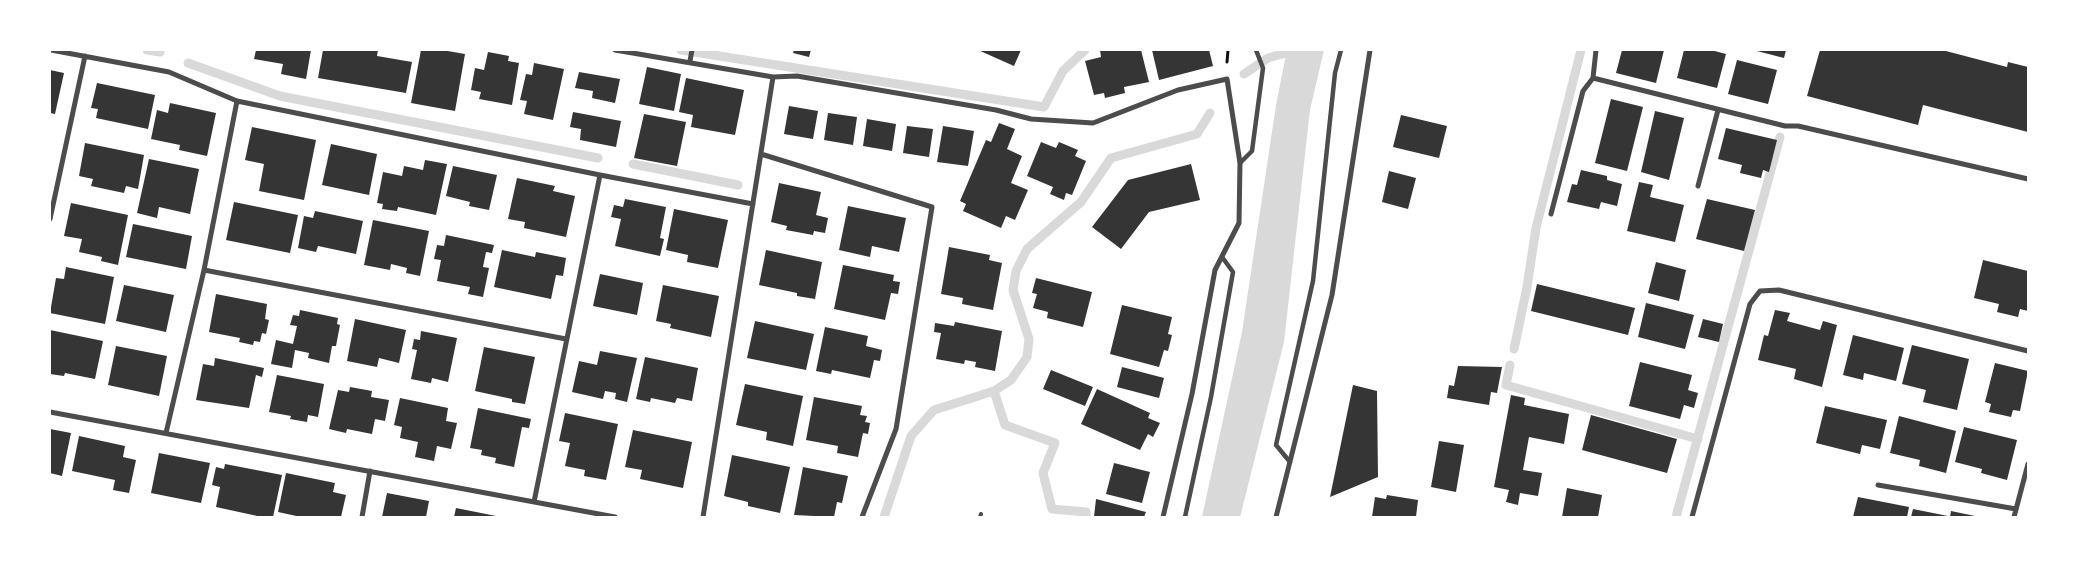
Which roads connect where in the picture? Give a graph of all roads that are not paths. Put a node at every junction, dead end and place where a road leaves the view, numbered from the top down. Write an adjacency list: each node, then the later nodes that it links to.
1 (51, 50): 8 (street)
2 (615, 50): 9 (street)
3 (692, 50): 9 (street)
4 (1256, 50): 15 (street)
5 (1341, 50): 28 (street)
6 (1370, 50): 28 (street)
7 (1596, 50): 11 (street)
8 (85, 56): 12 (street); 21 (street)
9 (690, 61): 10 (street)
10 (773, 77): 14 (street); 15 (street)
11 (1593, 78): 13 (street); 20 (street)
12 (237, 102): 16 (street); 23 (street)
13 (1718, 110): 17 (street); 18 (street)
14 (761, 154): 19 (street); 37 (street)
15 (1240, 163): 22 (street)
16 (600, 175): 19 (street); 24 (street)
17 (2028, 179)
18 (1698, 186)
19 (753, 204): 36 (street)
20 (1551, 214)
21 (50, 219)
22 (1222, 257): 38 (street); 39 (street)
23 (204, 270): 24 (street); 27 (street)
24 (566, 339): 32 (street)
25 (2028, 351): 41 (street)
26 (50, 412): 27 (street)
27 (166, 433): 30 (street)
28 (1290, 462): 40 (street)
29 (2028, 464): 33 (street)
30 (370, 471): 32 (street); 34 (street)
31 (1878, 485): 33 (street)
32 (534, 502): 35 (street)
33 (2016, 509): 42 (street)
34 (362, 517)
35 (615, 517)
36 (703, 517)
37 (862, 517)
38 (1163, 517)
39 (1185, 517)
40 (1276, 517)
41 (1692, 517)
42 (2014, 517)

